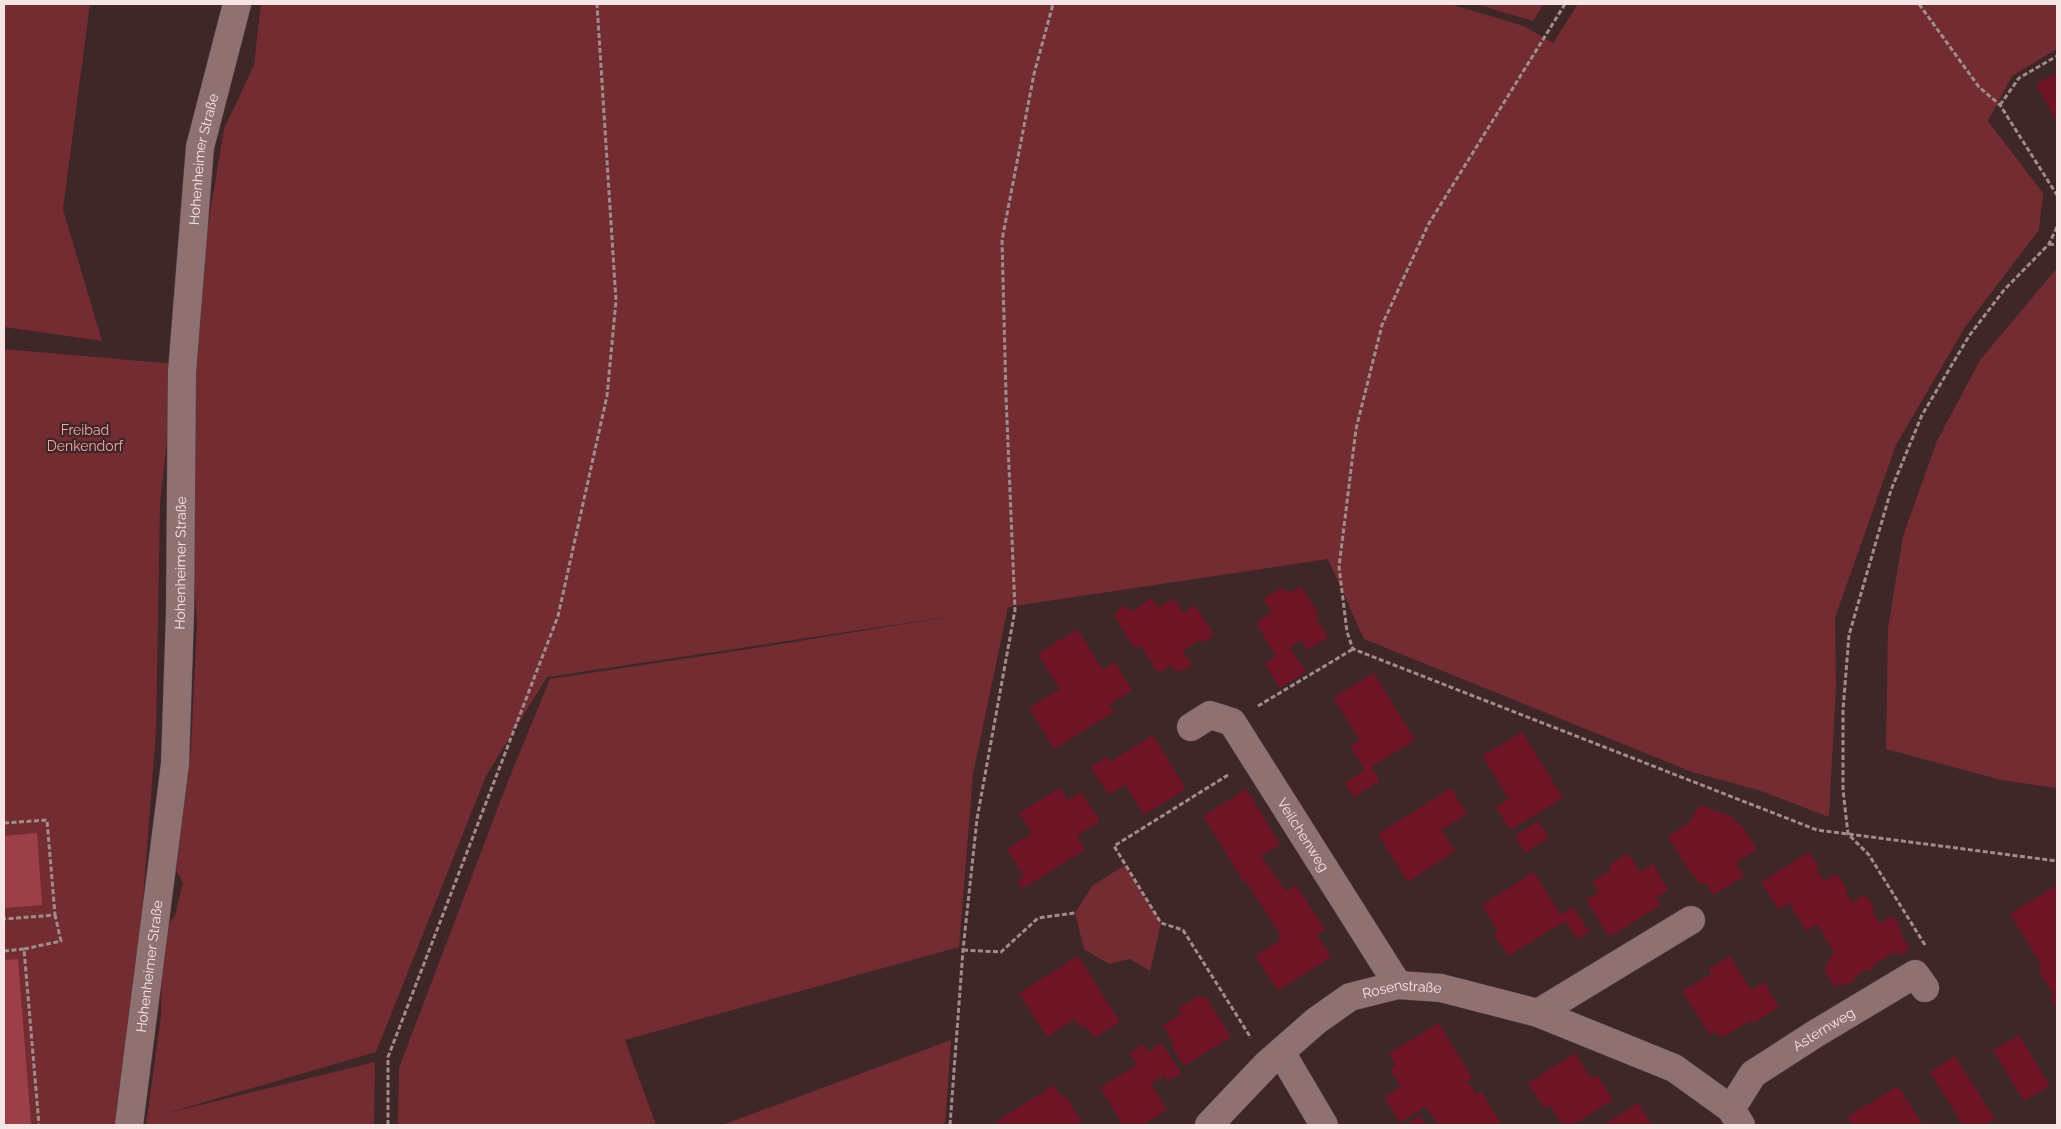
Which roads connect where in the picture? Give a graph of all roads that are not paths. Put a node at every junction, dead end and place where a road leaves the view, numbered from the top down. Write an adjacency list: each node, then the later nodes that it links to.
1 (237, 4): 9 (street, Hohenheimer Straße)
2 (1191, 727): 5 (street, Veilchenweg)
3 (1690, 920): 6 (street)
4 (1920, 981): 8 (street, Asternweg)
5 (1398, 985): 6 (street, Rosenstraße); 7 (street, Rosenstraße)
6 (1538, 1013): 8 (street, Rosenstraße)
7 (1274, 1058): 10 (street, Rosenstraße); 11 (street)
8 (1736, 1117)
9 (129, 1125)
10 (1209, 1125)
11 (1324, 1125)

